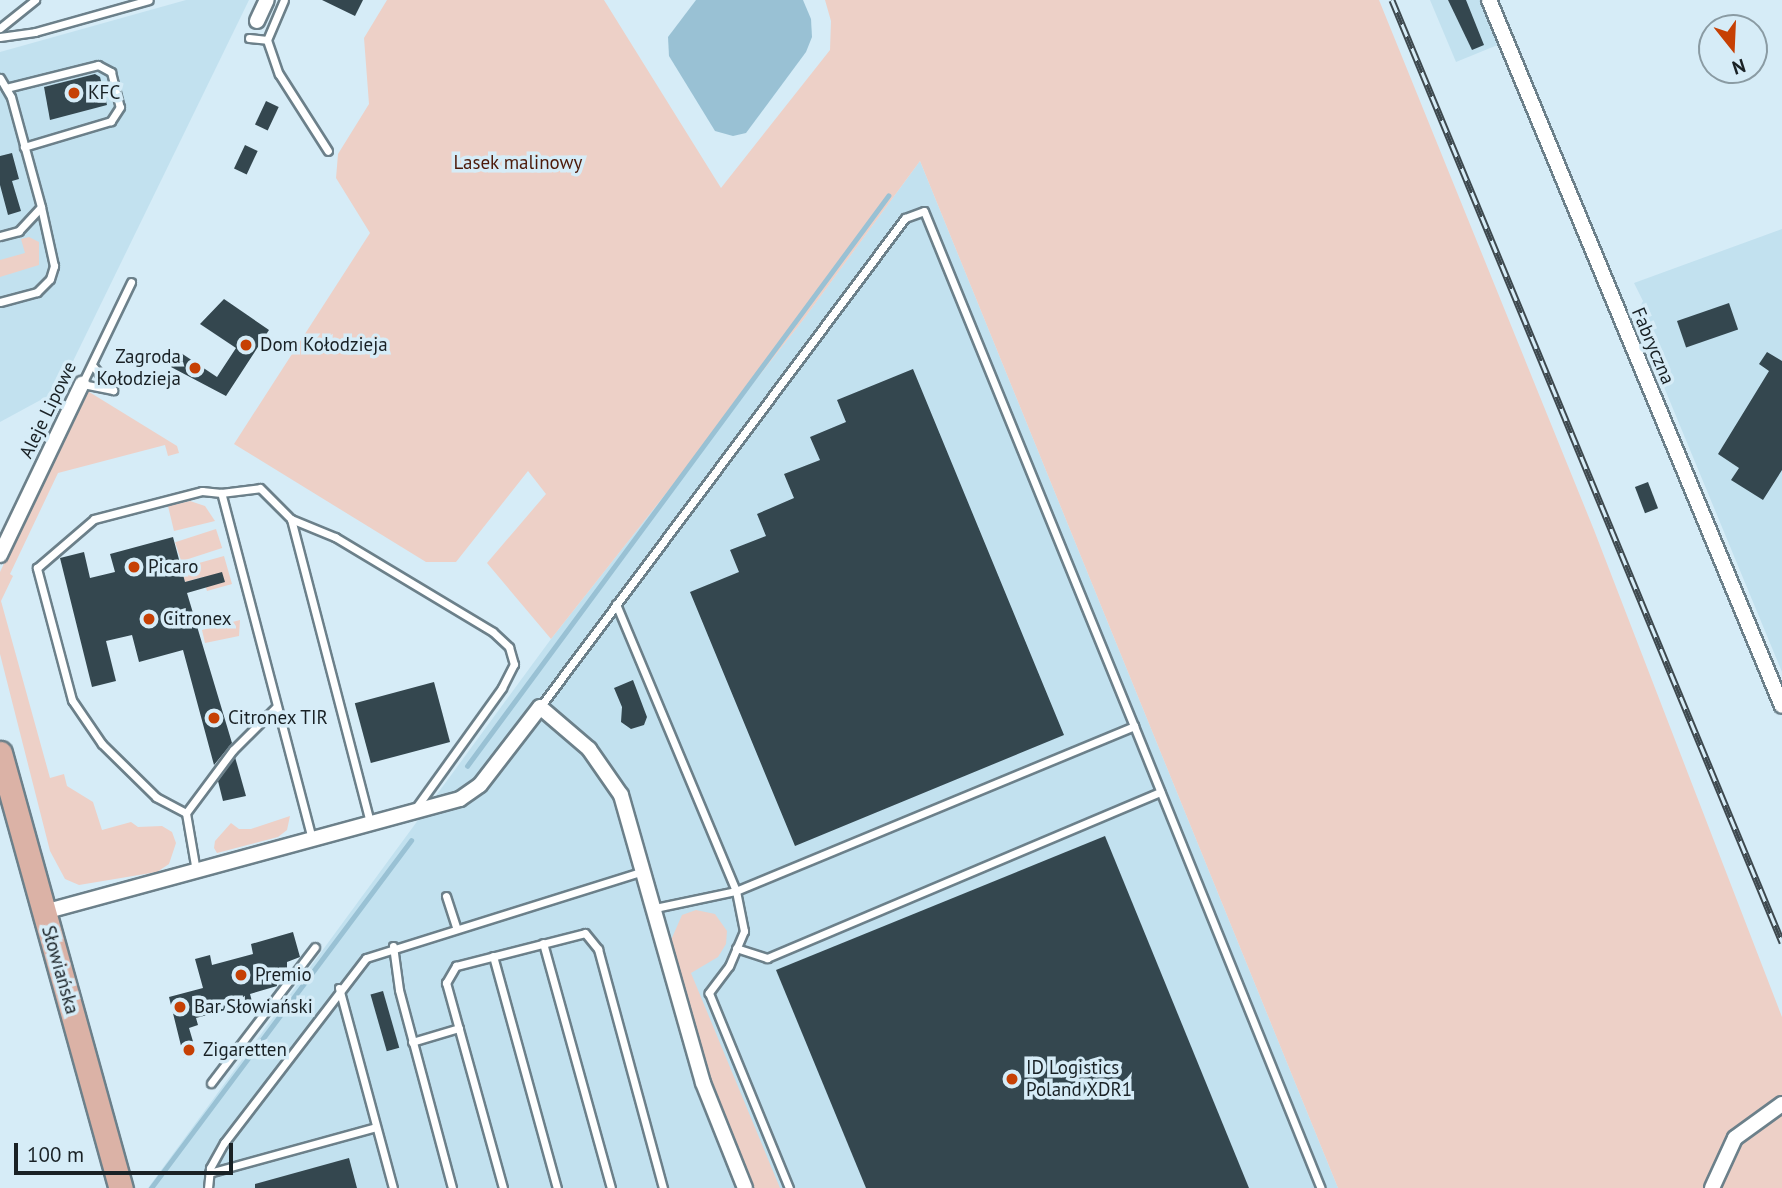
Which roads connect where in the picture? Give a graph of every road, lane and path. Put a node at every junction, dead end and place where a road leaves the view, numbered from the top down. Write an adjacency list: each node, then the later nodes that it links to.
1 (35, 0): 7 (lane)
2 (149, 0): 8 (lane)
3 (267, 0): 6 (street)
4 (284, 0): 10 (lane)
5 (1489, 0): 26 (street, Fabryczna)
6 (257, 21)
7 (0, 28)
8 (0, 37)
9 (249, 38): 10 (lane)
10 (267, 40): 14 (lane)
11 (0, 78): 12 (lane)
12 (6, 88): 13 (lane); 13 (lane)
13 (24, 147): 15 (lane)
14 (328, 152)
15 (41, 207): 16 (lane); 18 (lane)
16 (2, 233)
17 (131, 282): 19 (lane, Aleje Lipowe)
18 (0, 302)
19 (92, 365): 20 (lane, Aleje Lipowe); 20 (lane)
20 (82, 384): 23 (street, Aleje Lipowe)
21 (221, 493): 22 (lane); 25 (lane); 32 (lane)
22 (291, 519): 31 (lane); 33 (lane)
23 (0, 555)
24 (616, 604): 27 (lane); 28 (lane); 37 (lane)
25 (277, 706): 32 (lane); 34 (lane)
26 (1782, 706)
27 (540, 707): 31 (street); 36 (street)
28 (1134, 726): 30 (lane); 37 (lane)
29 (0, 753): 40 (main road, Słowiańska)
30 (1160, 792): 45 (lane); 64 (lane)
31 (414, 810): 33 (street)
32 (186, 813): 35 (lane)
33 (370, 823): 34 (street)
34 (312, 839): 35 (street)
35 (196, 871): 40 (street)
36 (644, 871): 39 (street); 41 (lane)
37 (736, 891): 39 (lane); 45 (lane)
38 (446, 896): 41 (lane)
39 (655, 908): 62 (street)
40 (44, 912): 54 (main road, Słowiańska)
41 (456, 927): 43 (lane)
42 (543, 943): 46 (lane); 60 (lane); 61 (lane)
43 (393, 946): 47 (lane); 49 (lane)
44 (315, 947): 50 (lane)
45 (736, 948): 63 (lane)
46 (493, 956): 48 (lane); 59 (lane)
47 (339, 988): 52 (lane); 53 (lane)
48 (458, 1028): 49 (lane); 58 (lane)
49 (412, 1042): 57 (lane)
50 (211, 1083)
51 (1782, 1104): 65 (street)
52 (376, 1127): 53 (lane); 56 (lane)
53 (209, 1173): 55 (lane)
54 (121, 1188)
55 (208, 1188)
56 (393, 1188)
57 (452, 1188)
58 (503, 1188)
59 (557, 1188)
60 (611, 1188)
61 (663, 1188)
62 (745, 1188)
63 (789, 1188)
64 (1321, 1188)
65 (1712, 1188)

